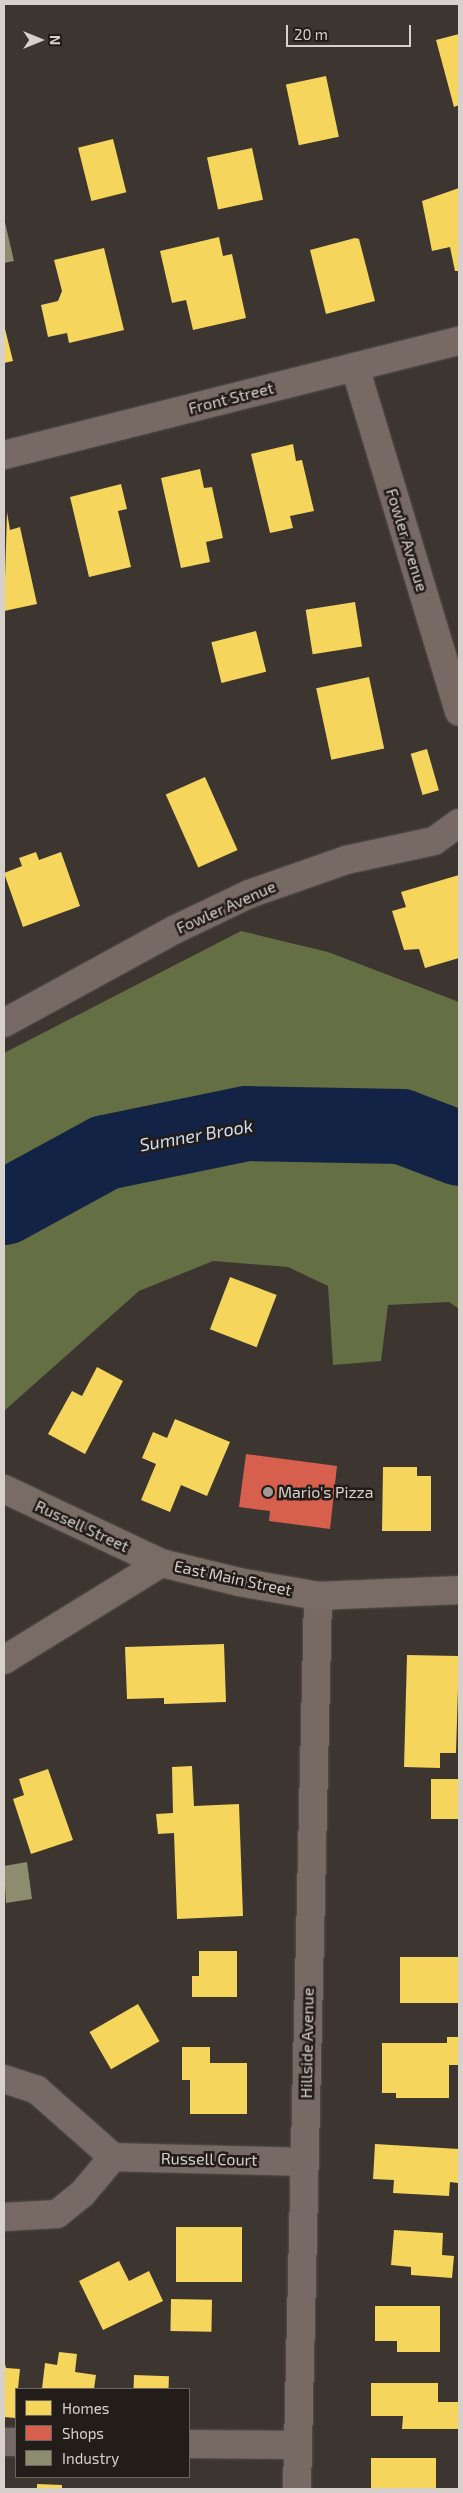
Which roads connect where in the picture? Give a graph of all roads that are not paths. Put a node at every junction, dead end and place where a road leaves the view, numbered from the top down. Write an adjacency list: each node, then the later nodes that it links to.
1 (459, 341): 2 (street, Front Street)
2 (355, 367): 3 (street, Front Street); 4 (street, Fowler Avenue)
3 (4, 455)
4 (459, 712)
5 (459, 823): 6 (street, Fowler Avenue)
6 (4, 1023)
7 (4, 1489): 8 (main road, Russell Street)
8 (161, 1563): 10 (main road, East Main Street); 11 (main road, East Main Street)
9 (459, 1590): 10 (main road, East Main Street)
10 (318, 1596): 14 (street, Hillside Avenue)
11 (4, 1660)
12 (4, 2079): 13 (street)
13 (113, 2157): 14 (street, Russell Court); 15 (street)
14 (304, 2162): 17 (street, Hillside Avenue)
15 (4, 2217)
16 (190, 2444): 17 (street)
17 (298, 2445): 18 (street, Hillside Avenue)
18 (297, 2489)

